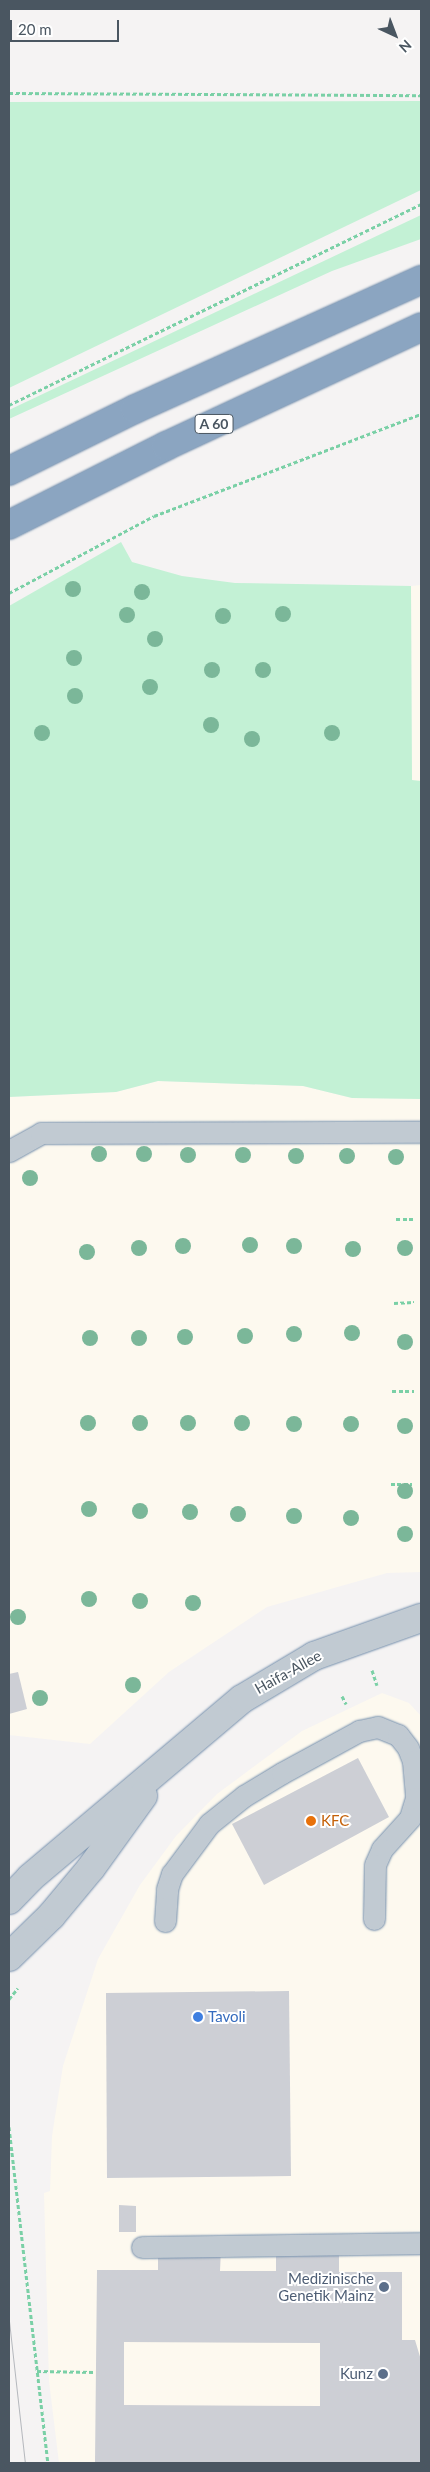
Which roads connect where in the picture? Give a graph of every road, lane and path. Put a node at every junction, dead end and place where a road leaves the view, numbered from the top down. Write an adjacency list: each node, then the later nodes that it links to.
1 (9, 93): 2 (path)
2 (421, 95)
3 (421, 204): 6 (path)
4 (421, 280): 8 (highway)
5 (421, 328): 9 (highway, A 60)
6 (9, 405)
7 (421, 414): 10 (path)
8 (9, 471)
9 (9, 525)
10 (9, 593)
11 (421, 1132): 12 (lane)
12 (9, 1151)
13 (396, 1219): 14 (path)
14 (414, 1219)
15 (394, 1302): 16 (path)
16 (414, 1302)
17 (392, 1391): 18 (path)
18 (414, 1391)
19 (391, 1484): 20 (path)
20 (412, 1484)
21 (421, 1618): 22 (street, Haifa-Allee)
22 (172, 1756): 23 (street, Haifa-Allee); 26 (street, Haifa-Allee)
23 (13, 1891)
24 (374, 1919): 25 (lane)
25 (165, 1922)
26 (9, 1956)
27 (9, 2127): 30 (path)
28 (421, 2243): 29 (lane)
29 (142, 2247)
30 (37, 2371): 31 (path); 32 (path)
31 (94, 2372)
32 (48, 2463)

